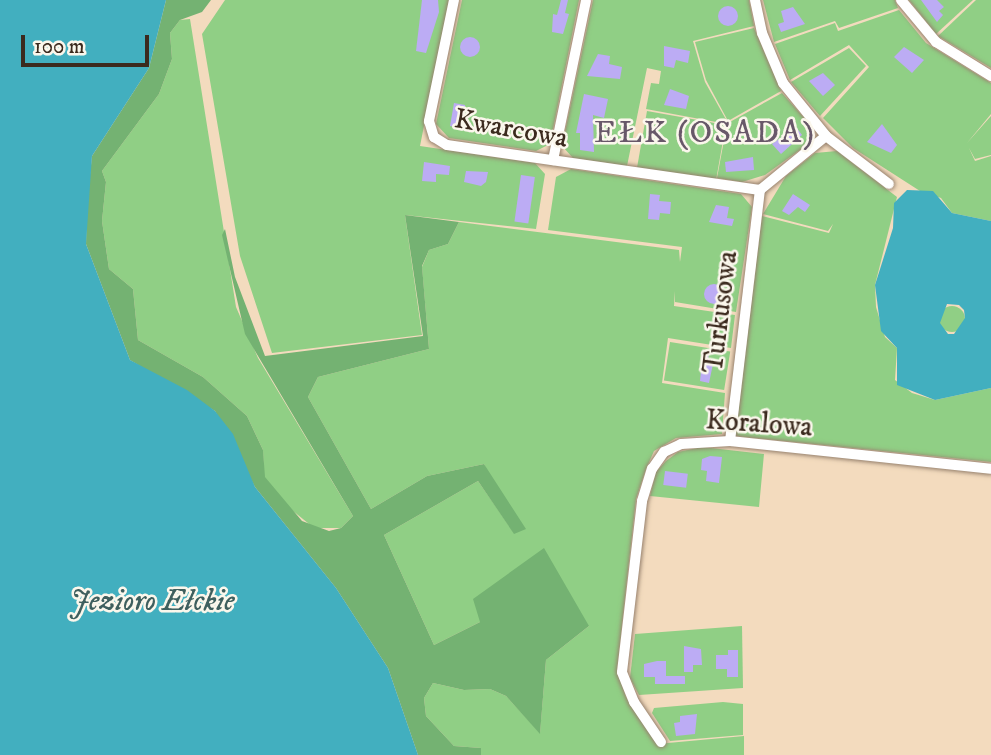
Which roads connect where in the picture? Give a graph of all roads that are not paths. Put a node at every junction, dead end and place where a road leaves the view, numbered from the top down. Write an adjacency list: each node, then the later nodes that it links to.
1 (454, 0): 7 (street, Kwarcowa)
2 (586, 0): 7 (street)
3 (755, 0): 6 (street)
4 (901, 0): 5 (street)
5 (991, 76)
6 (826, 136): 8 (street); 9 (street)
7 (553, 160): 9 (street, Kwarcowa)
8 (889, 184)
9 (760, 190): 10 (street, Turkusowa)
10 (730, 441): 11 (street, Koralowa); 12 (street, Koralowa)
11 (991, 469)
12 (661, 742)

